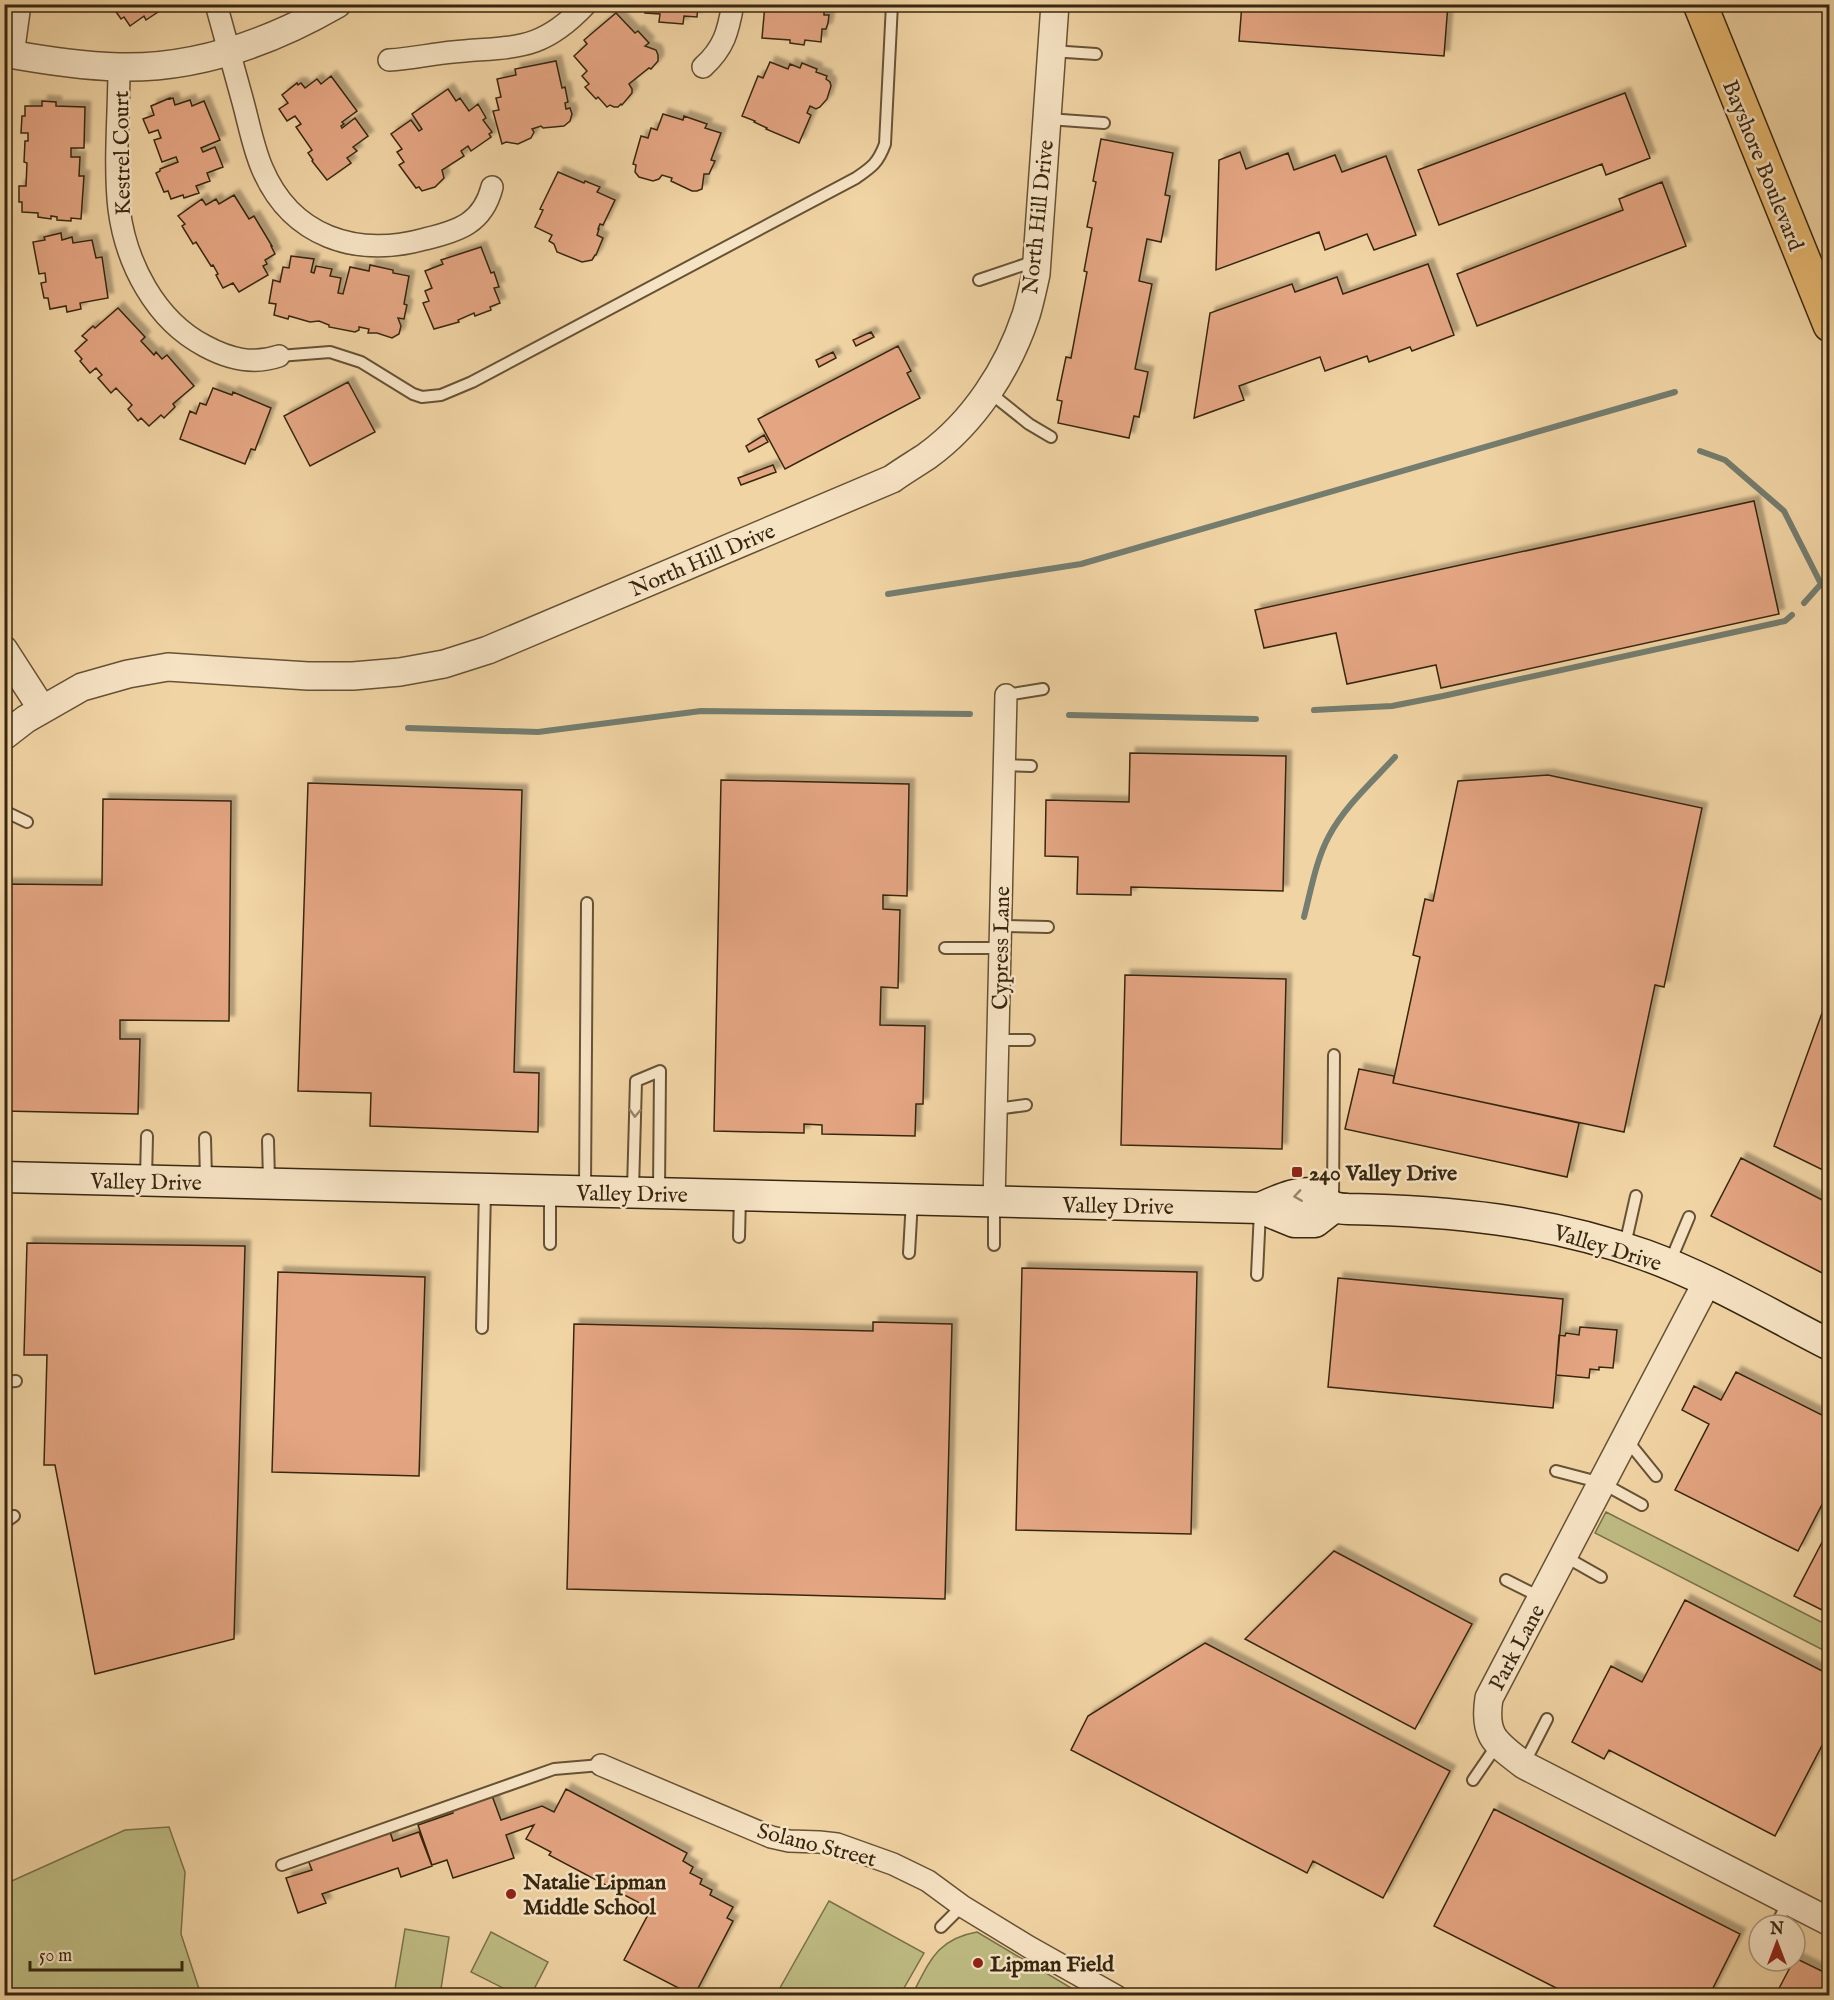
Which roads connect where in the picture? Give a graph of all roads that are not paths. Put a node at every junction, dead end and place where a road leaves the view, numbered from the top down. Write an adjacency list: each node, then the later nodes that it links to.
1 (20, 4): 11 (street)
2 (216, 4): 9 (street)
3 (337, 4): 9 (street)
4 (586, 4): 13 (street)
5 (733, 4): 15 (street)
6 (892, 4): 22 (lane)
7 (1055, 4): 10 (street, North Hill Drive)
8 (1700, 4): 21 (main road, Bayshore Boulevard)
9 (229, 51): 14 (street); 18 (street)
10 (1051, 51): 12 (lane); 16 (street, North Hill Drive)
11 (8, 54): 14 (street)
12 (1096, 54)
13 (389, 60)
14 (119, 67): 22 (street, Kestrel Court)
15 (703, 67)
16 (1047, 119): 17 (lane); 19 (street, North Hill Drive)
17 (1104, 123)
18 (492, 187)
19 (1036, 261): 20 (lane); 23 (street, North Hill Drive)
20 (979, 280)
21 (1830, 325)
22 (279, 356)
23 (989, 392): 24 (lane); 28 (street, North Hill Drive)
24 (1051, 437)
25 (4, 650): 28 (street)
26 (1043, 689): 27 (lane)
27 (1006, 695): 30 (street, Cypress Lane)
28 (42, 709): 29 (street, North Hill Drive)
29 (4, 736)
30 (1004, 765): 31 (lane); 35 (street, Cypress Lane)
31 (1031, 766)
32 (4, 811): 33 (lane)
33 (27, 822)
34 (587, 903): 53 (lane)
35 (1000, 926): 36 (lane); 38 (street, Cypress Lane)
36 (1048, 927)
37 (945, 948): 38 (lane)
38 (1000, 948): 39 (street, Cypress Lane)
39 (998, 1040): 40 (lane); 43 (street, Cypress Lane)
40 (1029, 1040)
41 (1334, 1055): 60 (lane)
42 (1026, 1105): 43 (lane)
43 (996, 1109): 58 (street, Cypress Lane)
44 (147, 1136): 48 (lane)
45 (205, 1138): 49 (lane)
46 (268, 1140): 50 (lane)
47 (4, 1177): 48 (main road, Valley Drive)
48 (146, 1181): 49 (main road, Valley Drive)
49 (206, 1182): 50 (main road, Valley Drive)
50 (269, 1184): 51 (main road, Valley Drive)
51 (485, 1189): 52 (main road, Valley Drive); 70 (lane)
52 (550, 1191): 53 (main road, Valley Drive); 63 (lane)
53 (585, 1192): 54 (main road, Valley Drive)
54 (646, 1193): 54 (lane, one-way to 54); 55 (main road, Valley Drive)
55 (740, 1195): 57 (main road, Valley Drive); 62 (lane)
56 (1636, 1196): 65 (lane)
57 (912, 1200): 58 (main road, Valley Drive); 66 (lane)
58 (994, 1202): 59 (main road, Valley Drive); 64 (lane)
59 (1260, 1208): 60 (main road, Valley Drive); 68 (lane)
60 (1333, 1208): 65 (main road, Valley Drive)
61 (1689, 1217): 67 (lane)
62 (739, 1237)
63 (550, 1244)
64 (994, 1245)
65 (1625, 1249): 67 (main road, Valley Drive)
66 (909, 1253)
67 (1668, 1265): 69 (main road, Valley Drive)
68 (1257, 1275)
69 (1707, 1282): 71 (main road, Valley Drive); 72 (street, Park Lane)
70 (482, 1328)
71 (1830, 1345)
72 (1626, 1439): 74 (lane); 75 (street, Park Lane)
73 (1556, 1471): 75 (lane)
74 (1656, 1476)
75 (1602, 1483): 76 (lane); 79 (street, Park Lane)
76 (1642, 1505)
77 (14, 1516): 78 (lane)
78 (4, 1523)
79 (1564, 1556): 80 (lane); 82 (street, Park Lane)
80 (1601, 1577)
81 (1506, 1580): 82 (lane)
82 (1542, 1598): 84 (street, Park Lane)
83 (1547, 1719): 86 (lane)
84 (1497, 1744): 86 (street); 87 (lane)
85 (601, 1765): 88 (lane); 90 (street, Solano Street)
86 (1524, 1765): 89 (street)
87 (1473, 1780)
88 (282, 1865)
89 (1788, 1901): 91 (lane); 92 (street)
90 (962, 1906): 93 (lane); 94 (street, Solano Street)
91 (1782, 1913)
92 (1830, 1922)
93 (941, 1927)
94 (1116, 1995)

